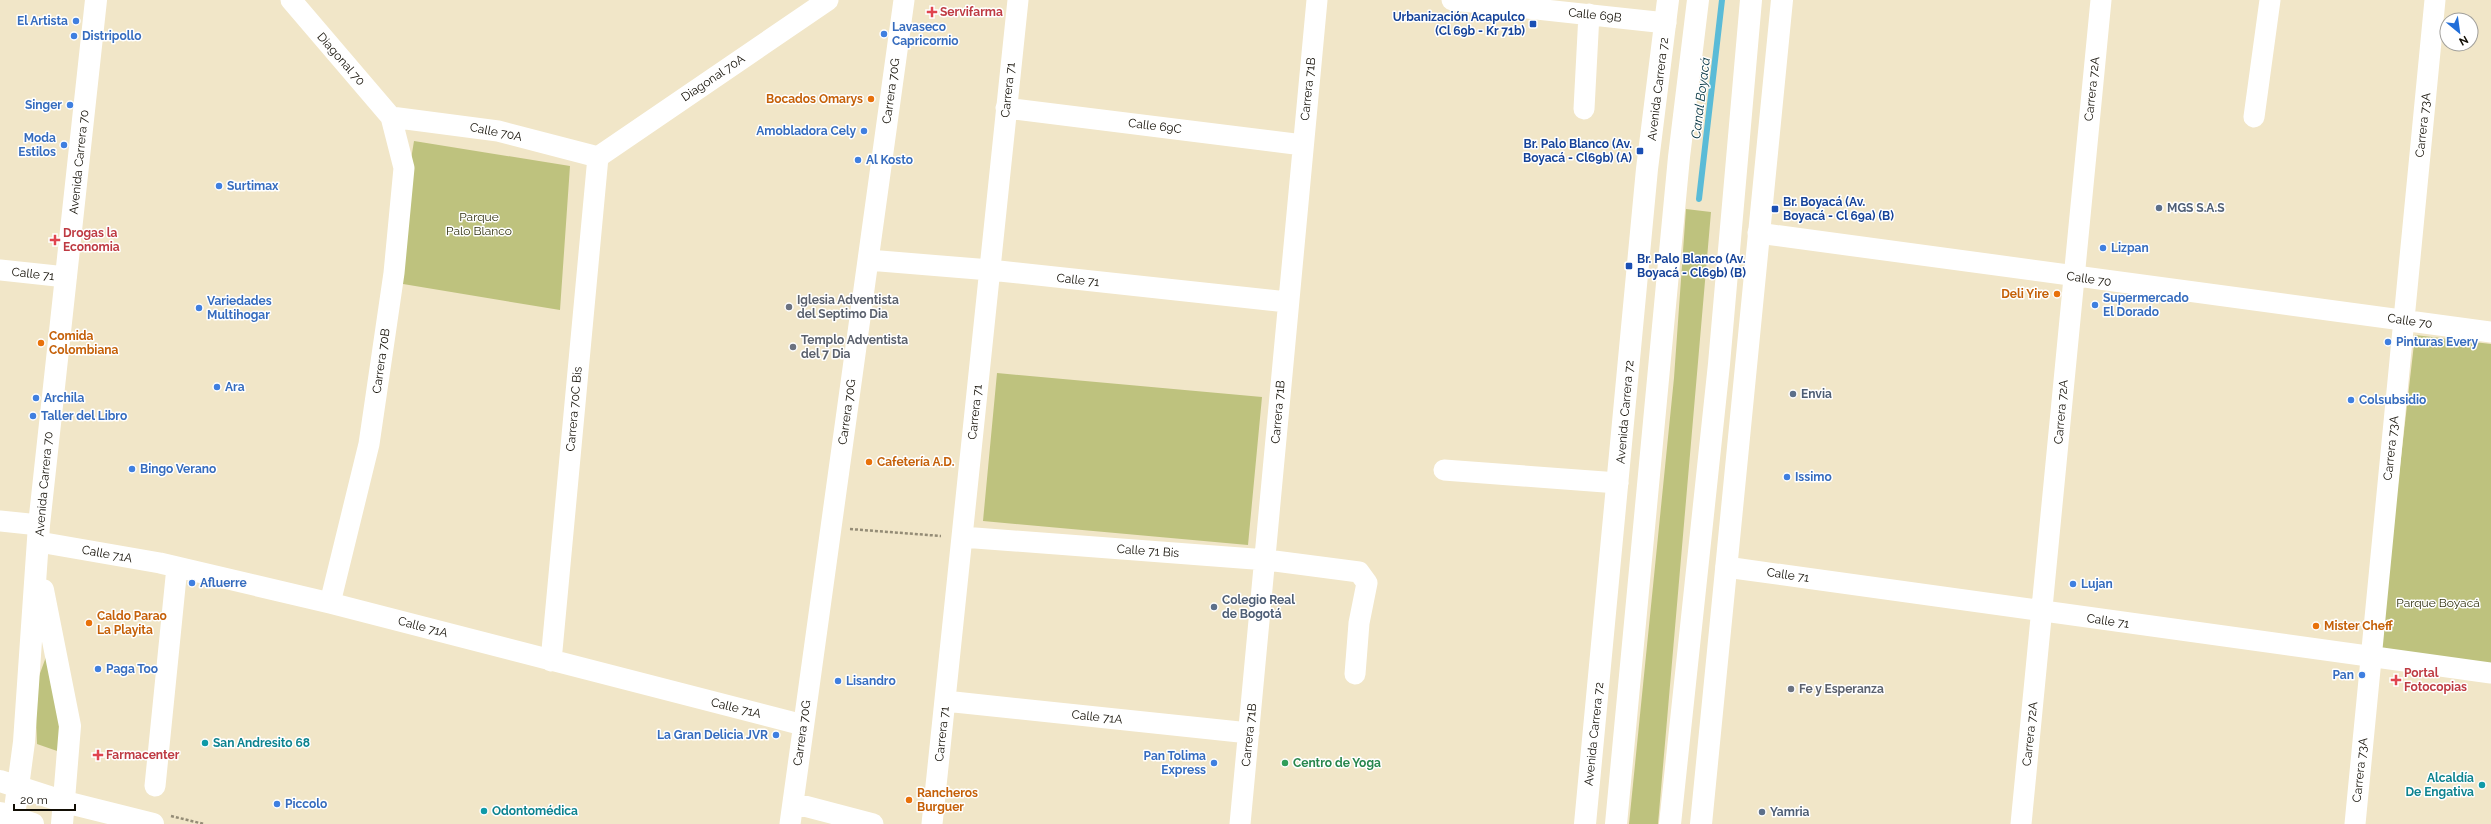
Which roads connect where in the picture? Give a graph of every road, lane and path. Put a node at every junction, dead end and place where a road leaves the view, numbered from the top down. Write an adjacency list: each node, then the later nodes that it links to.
1 (96, 0): 29 (main road, Avenida Carrera 70)
2 (291, 0): 21 (street, Diagonal 70)
3 (828, 0): 24 (street, Diagonal 70A)
4 (904, 0): 26 (street, Carrera 70G)
5 (1018, 0): 19 (street, Carrera 71)
6 (1317, 0): 23 (street, Carrera 71B)
7 (1452, 0): 15 (street, Calle 69B)
8 (1668, 0): 16 (main road, Avenida Carrera 72)
9 (1698, 0): 17 (main road)
10 (1782, 0): 18 (main road)
11 (2101, 0): 30 (street, Carrera 72A)
12 (2270, 0): 22 (street)
13 (2435, 0): 32 (street, Carrera 73A)
14 (1751, 4): 18 (main road); 47 (main road)
15 (1589, 14): 16 (street, Calle 69B); 20 (street)
16 (1666, 22): 17 (main road); 35 (main road, Avenida Carrera 72)
17 (1688, 82): 40 (main road)
18 (1773, 89): 25 (main road)
19 (1006, 108): 23 (street, Calle 69C); 27 (street, Carrera 71)
20 (1584, 109)
21 (391, 117): 24 (street, Calle 70A); 44 (street, Carrera 70B)
22 (2254, 117)
23 (1303, 145): 31 (street, Carrera 71B)
24 (598, 157): 49 (street, Carrera 70C Bis)
25 (1758, 233): 30 (street, Calle 70); 43 (main road)
26 (868, 260): 27 (street, Calle 71); 37 (street, Carrera 70G)
27 (990, 270): 31 (street, Calle 71); 38 (street, Carrera 71)
28 (2, 271): 29 (street, Calle 71)
29 (66, 277): 39 (main road, Avenida Carrera 70)
30 (2073, 277): 32 (street, Calle 70); 45 (street, Carrera 72A)
31 (1287, 302): 41 (street, Carrera 71B)
32 (2404, 320): 33 (street, Calle 70); 48 (street, Carrera 73A)
33 (2491, 332)
34 (1444, 470): 35 (street)
35 (1618, 483): 46 (main road, Avenida Carrera 72)
36 (0, 521): 39 (street, Calle 71A)
37 (831, 528): 38 (path); 54 (street, Carrera 70G)
38 (962, 538): 41 (street, Calle 71 Bis); 52 (street, Carrera 71)
39 (39, 543): 42 (street, Calle 71A); 57 (main road, Avenida Carrera 70); 59 (main road, Avenida Carrera 70)
40 (1644, 544): 46 (main road); 70 (main road)
41 (1266, 560): 51 (street, Calle 71 Bis); 55 (street, Carrera 71B)
42 (177, 567): 44 (street, Calle 71A); 58 (street)
43 (1726, 568): 45 (street, Calle 71); 53 (main road)
44 (330, 603): 49 (street, Calle 71A)
45 (2042, 612): 48 (street, Calle 71); 72 (street, Carrera 72A)
46 (1604, 629): 69 (main road, Avenida Carrera 72)
47 (1691, 632): 53 (main road); 62 (main road)
48 (2371, 658): 50 (street, Calle 71); 73 (street, Carrera 73A)
49 (551, 661): 54 (street, Calle 71A)
50 (2491, 673)
51 (1355, 674)
52 (945, 701): 55 (street, Calle 71A); 67 (street, Carrera 71)
53 (1713, 704): 56 (main road)
54 (804, 725): 60 (street, Carrera 70G)
55 (1249, 733): 68 (street, Carrera 71B)
56 (1706, 769): 62 (main road); 71 (main road)
57 (9, 785): 59 (main road); 61 (main road, Avenida Carrera 70)
58 (155, 786)
59 (65, 802): 63 (main road, Avenida Carrera 70); 64 (main road)
60 (793, 803): 65 (street, Carrera 70G); 66 (street)
61 (15, 820)
62 (1670, 821)
63 (62, 824)
64 (153, 824)
65 (790, 824)
66 (872, 824)
67 (932, 824)
68 (1240, 824)
69 (1585, 824)
70 (1616, 824)
71 (1701, 824)
72 (2021, 824)
73 (2355, 824)

